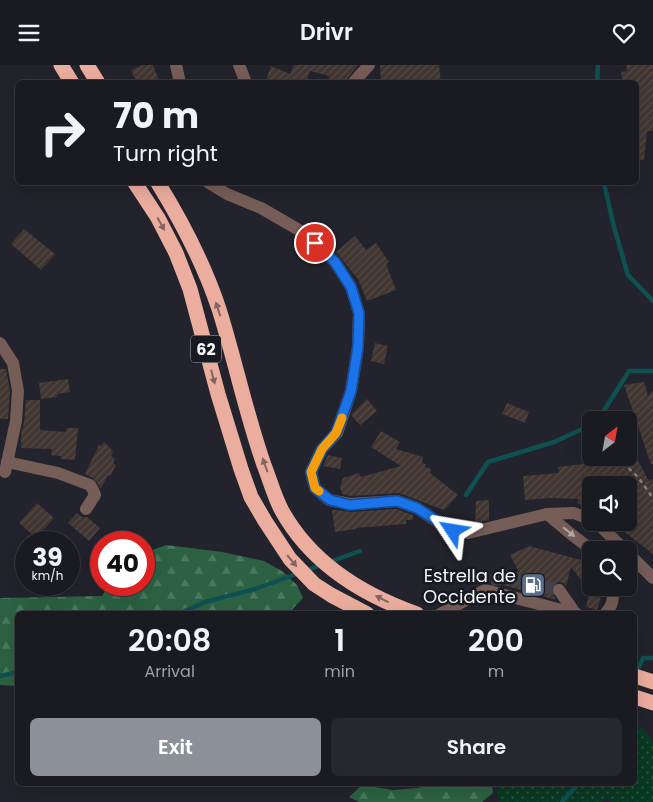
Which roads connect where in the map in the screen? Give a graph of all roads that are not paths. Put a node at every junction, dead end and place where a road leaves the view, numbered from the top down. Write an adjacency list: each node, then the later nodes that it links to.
1 (61, 65): 6 (highway)
2 (87, 65): 7 (highway)
3 (176, 65): 8 (street)
4 (239, 65): 9 (street)
5 (369, 65): 10 (street)
6 (70, 80)
7 (96, 80)
8 (179, 80)
9 (245, 80)
10 (356, 80)
11 (136, 185): 26 (highway, 62, one-way to 26)
12 (159, 185): 27 (highway, 62, one-way to 12)
13 (211, 185): 16 (street)
14 (2, 351): 15 (street)
15 (86, 509)
16 (547, 514): 17 (street); 20 (street, one-way to 20)
17 (582, 516)
18 (605, 531): 19 (street)
19 (616, 541)
20 (582, 542)
21 (637, 562): 22 (street)
22 (653, 578)
23 (559, 590): 29 (street)
24 (613, 596): 30 (street)
25 (544, 610): 28 (street)
26 (361, 611)
27 (409, 611)
28 (445, 611)
29 (575, 611)
30 (607, 611)
31 (637, 677): 32 (highway)
32 (653, 682)

